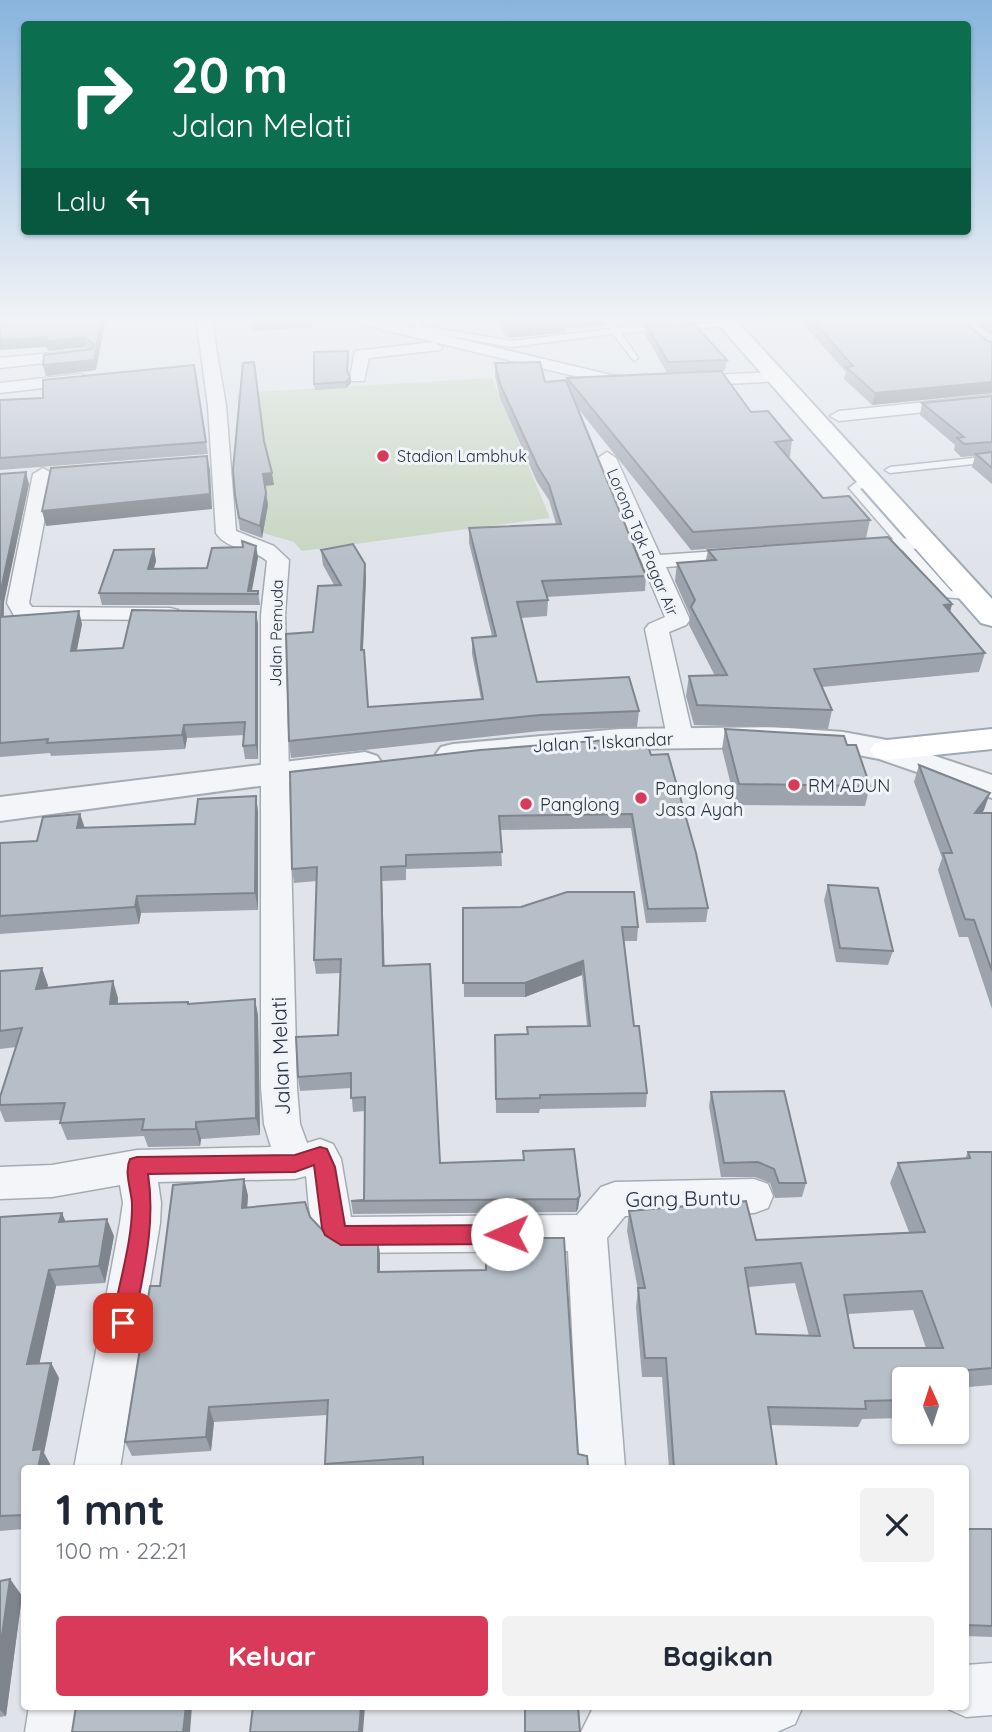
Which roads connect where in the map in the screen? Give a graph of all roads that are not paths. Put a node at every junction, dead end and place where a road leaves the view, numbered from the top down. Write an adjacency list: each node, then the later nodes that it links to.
1 (214, 398): 16 (street, Jalan Pemuda)
2 (799, 398): 9 (main road)
3 (819, 398): 5 (main road)
4 (992, 400): 5 (street)
5 (839, 416): 9 (main road)
6 (607, 458): 13 (street, Lorong Tgk Pagar Air)
7 (992, 459): 9 (lane)
8 (66, 472): 14 (street)
9 (880, 476): 10 (main road); 10 (lane)
10 (915, 544): 11 (street); 17 (main road)
11 (838, 549)
12 (771, 554): 13 (street)
13 (652, 562): 18 (street, Lorong Tgk Pagar Air)
14 (190, 615)
15 (246, 615): 16 (street)
16 (273, 615): 21 (street, Jalan Pemuda)
17 (992, 617)
18 (680, 737): 20 (street, Jalan T. Iskandar); 21 (street, Jalan T. Iskandar)
19 (992, 739): 20 (main road)
20 (887, 750): 22 (street, Jalan T. Iskandar)
21 (277, 773): 23 (street, Jalan T. Iskandar); 24 (street, Jalan Melati)
22 (992, 787)
23 (0, 808)
24 (295, 1163): 25 (street); 28 (street)
25 (137, 1166): 26 (street); 29 (street)
26 (0, 1183)
27 (754, 1196): 28 (street, Gang Buntu)
28 (587, 1233): 30 (street)
29 (98, 1465)
30 (602, 1465)
31 (992, 1689): 32 (street)
32 (969, 1691)
33 (54, 1710): 36 (street)
34 (727, 1710): 35 (street)
35 (614, 1719)
36 (51, 1732)

